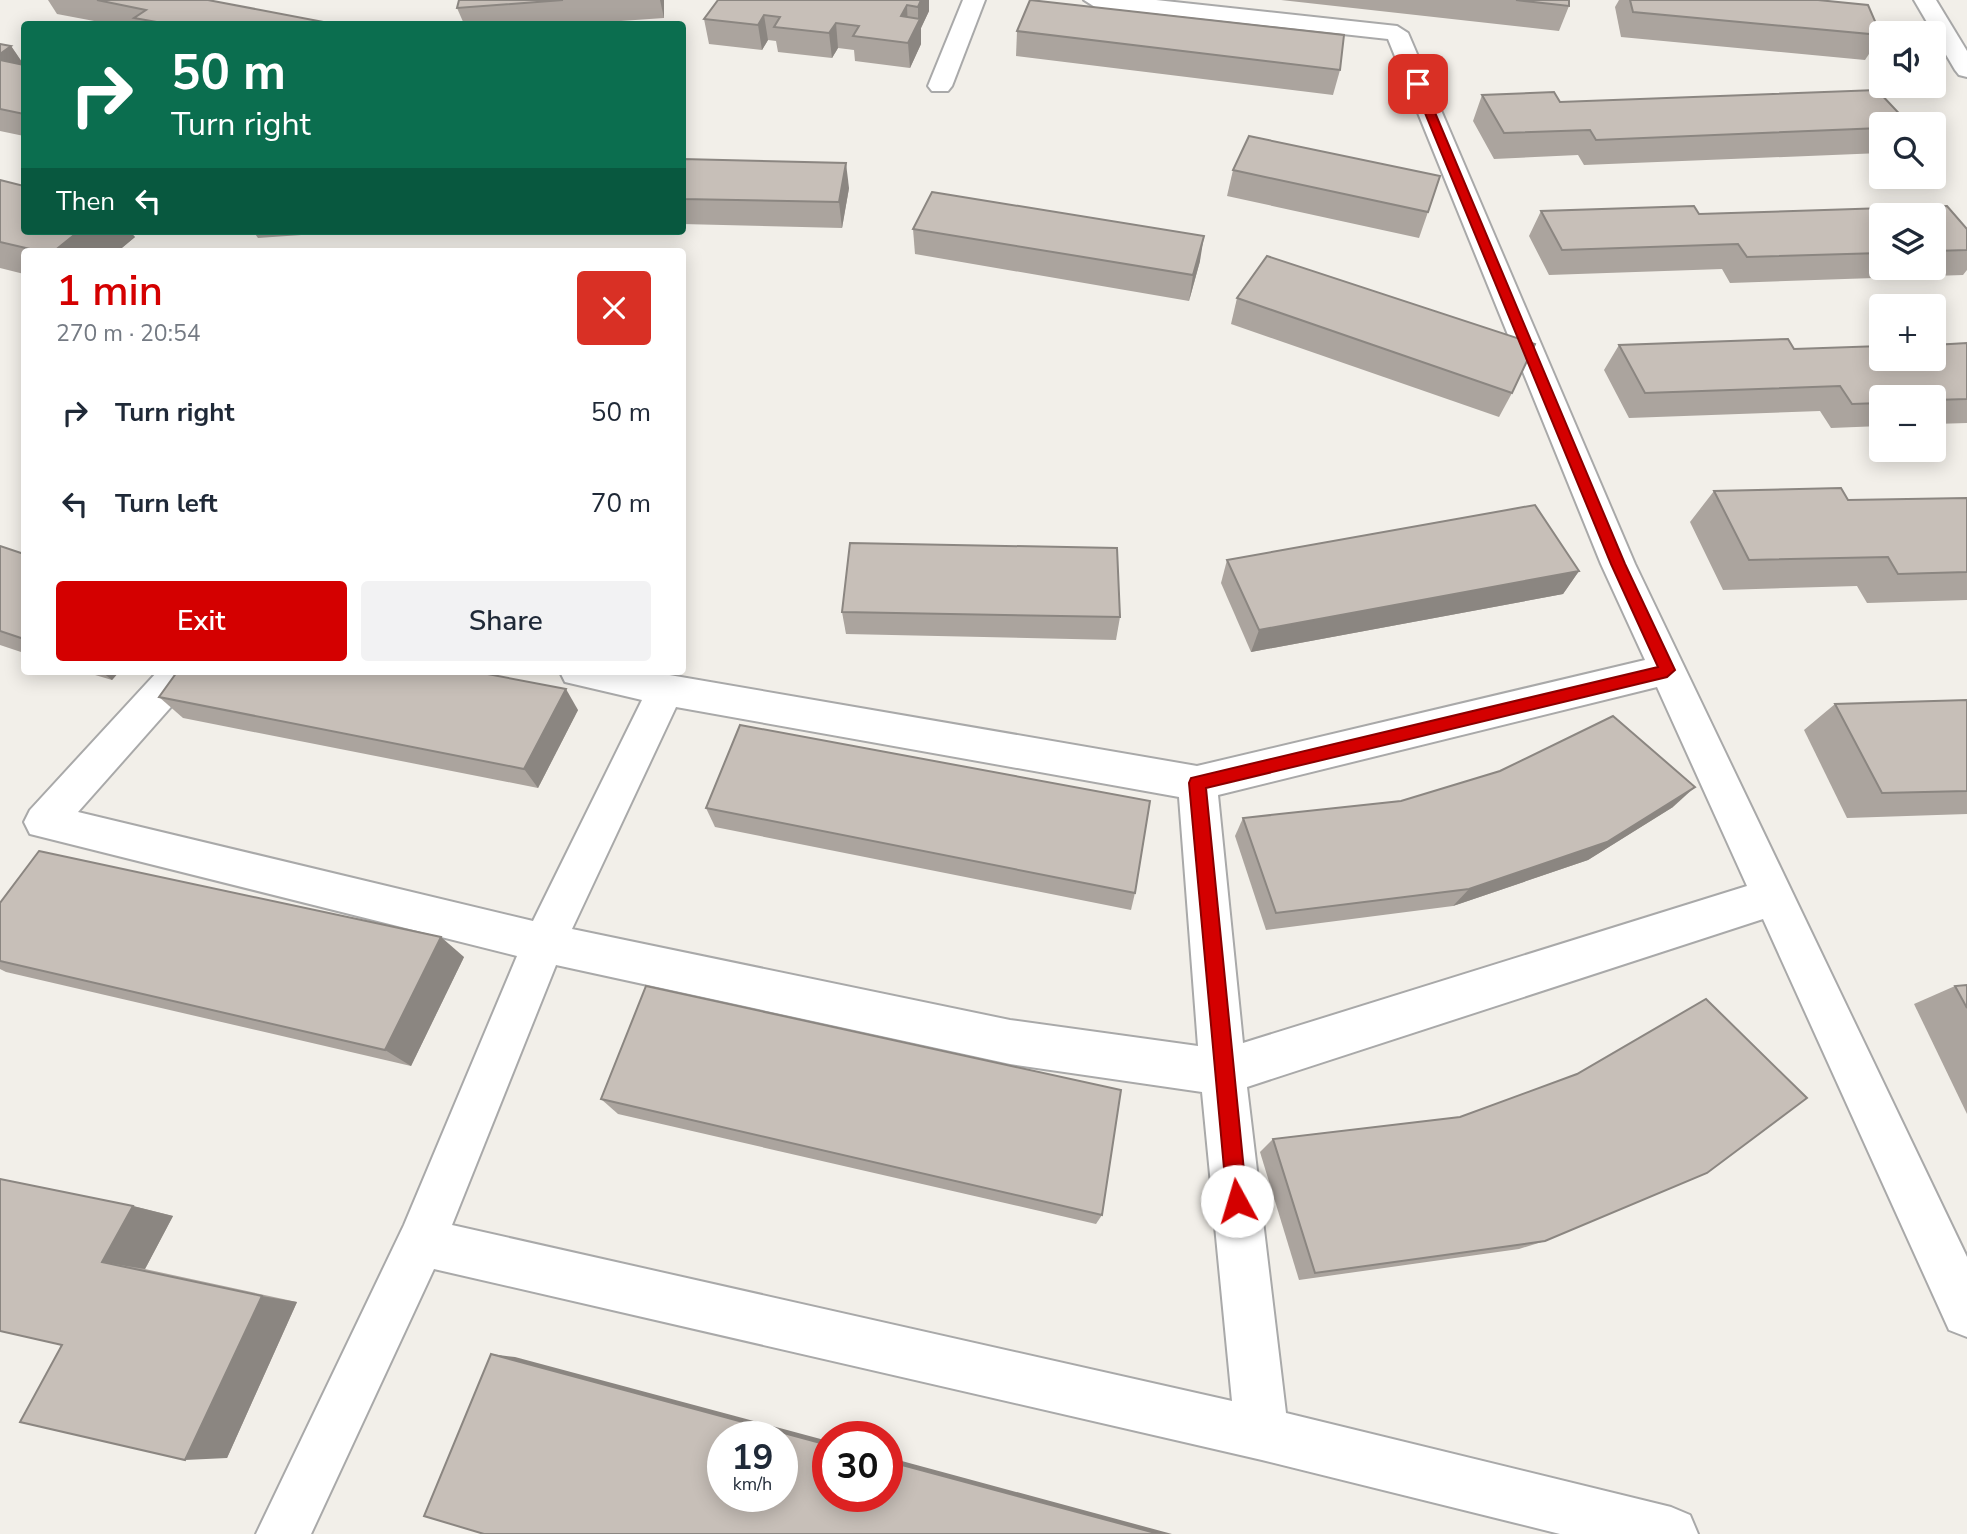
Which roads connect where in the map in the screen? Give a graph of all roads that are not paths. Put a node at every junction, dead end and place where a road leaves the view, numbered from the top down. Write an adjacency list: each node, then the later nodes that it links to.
1 (974, 0): 7 (street)
2 (1095, 0): 8 (street)
3 (1925, 0): 6 (street)
4 (1963, 23): 5 (street)
5 (1967, 47)
6 (1967, 70)
7 (940, 86)
8 (1667, 670): 12 (street); 13 (street)
9 (177, 675): 14 (street)
10 (593, 675): 11 (street)
11 (666, 690): 12 (street); 14 (street)
12 (1197, 783): 15 (street)
13 (1773, 897): 15 (street); 17 (street)
14 (544, 943): 15 (street); 16 (street)
15 (1223, 1072): 18 (street)
16 (421, 1242): 18 (street); 19 (street)
17 (1967, 1312)
18 (1262, 1434): 20 (street)
19 (282, 1534)
20 (1671, 1534)

